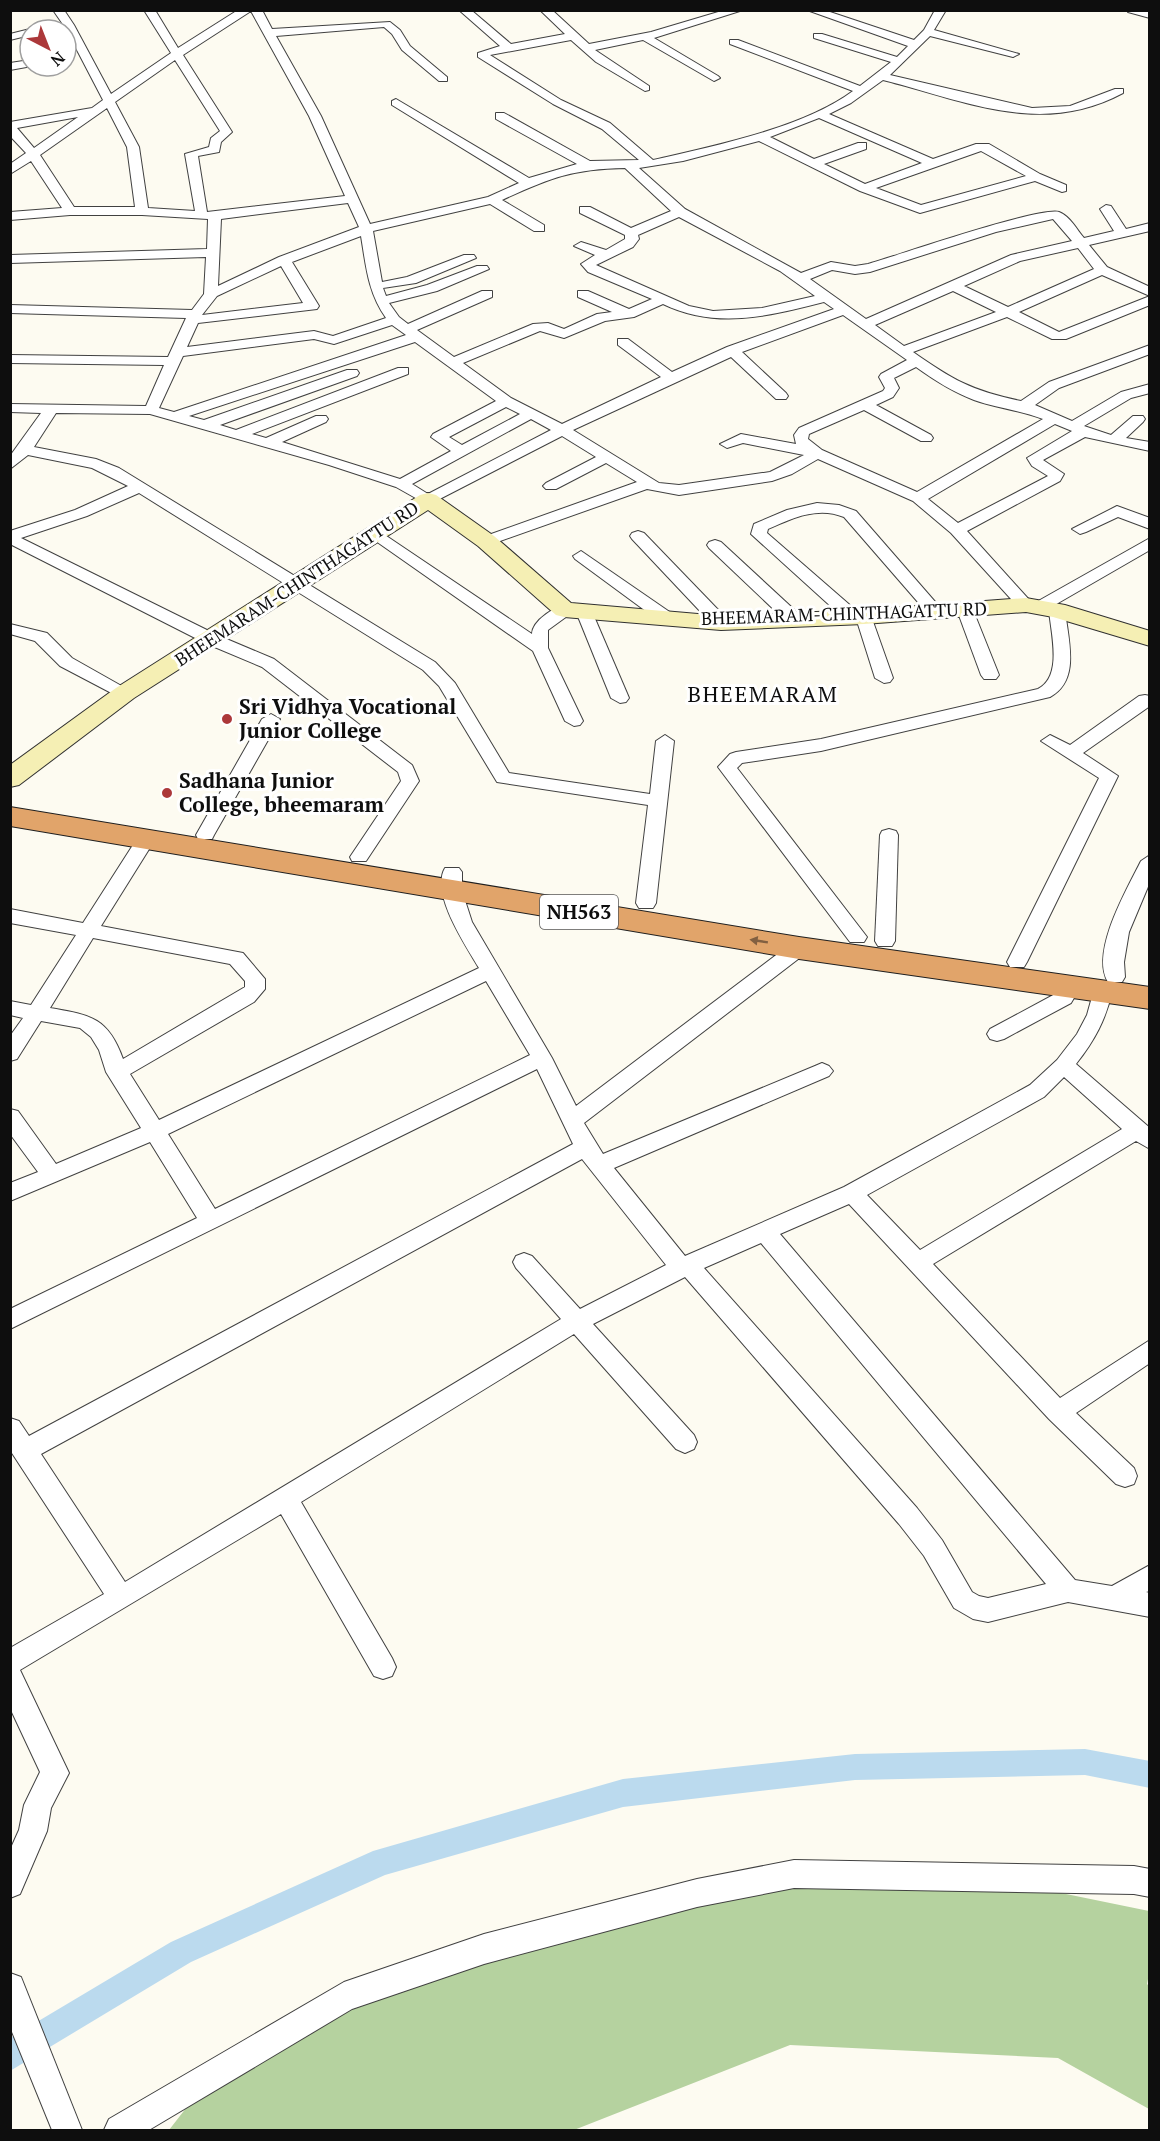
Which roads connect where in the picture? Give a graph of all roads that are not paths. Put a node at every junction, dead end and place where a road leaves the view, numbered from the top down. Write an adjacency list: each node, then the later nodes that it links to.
1 (149, 10): 23 (street)
2 (246, 10): 23 (street)
3 (256, 10): 14 (street)
4 (464, 10): 20 (street)
5 (544, 10): 15 (street)
6 (698, 10): 12 (street)
7 (738, 10): 12 (street)
8 (812, 10): 19 (street)
9 (941, 10): 13 (street)
10 (1132, 10): 11 (street)
11 (1149, 15)
12 (714, 17): 17 (street)
13 (928, 32): 19 (street); 24 (street)
14 (267, 33): 28 (street); 51 (street)
15 (575, 36): 20 (street); 21 (street)
16 (818, 36): 25 (street)
17 (645, 37): 21 (street); 27 (street)
18 (734, 42): 30 (street)
19 (917, 45): 25 (street)
20 (509, 48): 43 (street)
21 (588, 48): 29 (street)
22 (78, 49): 32 (street)
23 (178, 53): 32 (street); 59 (street)
24 (1013, 54)
25 (899, 61): 26 (street)
26 (881, 76): 30 (street); 31 (street)
27 (714, 78)
28 (443, 79)
29 (645, 88)
30 (861, 90): 35 (street)
31 (1119, 91)
32 (110, 100): 34 (street); 56 (street)
33 (396, 103): 48 (street)
34 (99, 110): 37 (street); 40 (street)
35 (820, 114): 38 (street); 44 (street)
36 (500, 116): 45 (street)
37 (10, 127): 40 (street)
38 (760, 137): 41 (street); 43 (street)
39 (862, 146): 41 (street)
40 (34, 155): 46 (street); 55 (street)
41 (814, 163): 49 (street)
42 (628, 164): 43 (street); 45 (street); 57 (street)
43 (651, 164)
44 (931, 164): 47 (street); 49 (street)
45 (588, 165): 48 (street)
46 (10, 170)
47 (1036, 177): 49 (street); 50 (street)
48 (528, 183): 52 (street)
49 (864, 188)
50 (1062, 188)
51 (352, 199): 59 (street); 62 (street)
52 (492, 200): 61 (street); 62 (street)
53 (1106, 209): 64 (street)
54 (585, 210): 63 (street)
55 (70, 211): 56 (street); 58 (street)
56 (142, 211): 59 (street)
57 (680, 212): 63 (street); 75 (street)
58 (10, 216)
59 (208, 216): 67 (street)
60 (1149, 226): 64 (street)
61 (539, 228)
62 (366, 229): 71 (street); 77 (street)
63 (631, 233): 68 (street)
64 (1122, 233): 65 (street)
65 (1080, 242): 73 (street); 75 (street); 78 (street)
66 (581, 246): 68 (street)
67 (212, 253): 70 (street); 80 (street)
68 (604, 254): 84 (street)
69 (469, 258): 77 (street)
70 (10, 259)
71 (284, 260): 80 (street); 87 (street)
72 (482, 268): 86 (street)
73 (1102, 270): 76 (street); 90 (street)
74 (1149, 274): 76 (street)
75 (801, 278): 83 (street)
76 (1128, 282): 79 (street)
77 (376, 286): 86 (street)
78 (954, 286): 90 (street); 94 (street)
79 (1149, 292)
80 (210, 294): 92 (street)
81 (487, 294): 96 (street)
82 (583, 294): 91 (street)
83 (826, 297): 84 (street); 89 (street)
84 (663, 299): 91 (street)
85 (1149, 300): 90 (street)
86 (381, 301): 93 (street)
87 (312, 306): 92 (street); 95 (street)
88 (10, 309): 92 (street)
89 (844, 310): 94 (street); 99 (street)
90 (1006, 312): 100 (street)
91 (629, 314): 104 (street)
92 (193, 317): 101 (street)
93 (394, 320): 95 (street); 96 (street)
94 (864, 325): 100 (street)
95 (324, 336): 101 (street)
96 (418, 336): 104 (street); 116 (street); 120 (street)
97 (623, 342): 106 (street)
98 (1149, 349): 111 (street)
99 (732, 350): 106 (street); 108 (street)
100 (903, 351): 103 (street)
101 (176, 357): 102 (street); 114 (street)
102 (10, 359)
103 (918, 360): 110 (street); 111 (street)
104 (453, 362): 109 (street)
105 (404, 371): 123 (street)
106 (673, 379): 122 (street)
107 (1149, 388): 121 (street)
108 (781, 396)
109 (506, 401): 115 (street); 130 (street)
110 (864, 404): 124 (street); 131 (street)
111 (1024, 406): 117 (street)
112 (10, 408): 113 (street)
113 (51, 409): 114 (street); 129 (street)
114 (151, 410): 116 (street)
115 (530, 414): 122 (street); 130 (street)
116 (174, 417): 120 (street)
117 (1055, 418): 121 (street); 138 (street)
118 (321, 419): 126 (street)
119 (1138, 419): 125 (street)
120 (205, 424): 123 (street)
121 (1078, 428): 125 (street); 142 (street)
122 (561, 429): 132 (street); 139 (street)
123 (238, 434): 126 (street)
124 (926, 438)
125 (1114, 441): 128 (street)
126 (268, 443): 135 (street)
127 (727, 444): 131 (street)
128 (1149, 447)
129 (25, 450): 133 (street); 137 (street)
130 (460, 450): 135 (street)
131 (817, 453): 134 (street); 138 (street)
132 (607, 457): 134 (street); 136 (street)
133 (10, 465)
134 (649, 483): 146 (street)
135 (401, 484): 139 (street)
136 (551, 486)
137 (140, 487): 145 (street); 150 (street)
138 (918, 498): 142 (street)
139 (428, 500): 143 (street, BHEEMARAM-CHINTHAGATTU RD); 146 (street, BHEEMARAM-CHINTHAGATTU RD)
140 (1149, 524): 141 (street)
141 (1080, 529)
142 (957, 530): 151 (street)
143 (376, 534): 150 (street, BHEEMARAM-CHINTHAGATTU RD); 162 (street)
144 (638, 536): 158 (street)
145 (10, 537): 160 (street)
146 (486, 542): 153 (street, BHEEMARAM-CHINTHAGATTU RD)
147 (1149, 543): 151 (street)
148 (715, 545): 157 (street)
149 (581, 556): 156 (street)
150 (296, 585): 160 (street, BHEEMARAM-CHINTHAGATTU RD); 174 (street)
151 (1041, 607): 152 (street, BHEEMARAM-CHINTHAGATTU RD); 161 (street, BHEEMARAM-CHINTHAGATTU RD); 186 (street)
152 (965, 610): 154 (street, BHEEMARAM-CHINTHAGATTU RD); 163 (street)
153 (574, 612): 156 (street, BHEEMARAM-CHINTHAGATTU RD); 162 (street); 166 (street)
154 (936, 612): 155 (street, BHEEMARAM-CHINTHAGATTU RD); 155 (street)
155 (859, 617): 157 (street, BHEEMARAM-CHINTHAGATTU RD); 164 (street)
156 (668, 619): 158 (street, BHEEMARAM-CHINTHAGATTU RD)
157 (794, 619): 158 (street, BHEEMARAM-CHINTHAGATTU RD)
158 (721, 622)
159 (10, 629): 165 (street)
160 (211, 639): 165 (street, BHEEMARAM-CHINTHAGATTU RD); 180 (street)
161 (1149, 639)
162 (540, 648): 169 (street)
163 (990, 675)
164 (884, 678)
165 (124, 693): 173 (street, BHEEMARAM-CHINTHAGATTU RD)
166 (620, 698)
167 (1149, 701): 172 (street)
168 (271, 719): 177 (street)
169 (574, 721)
170 (665, 741): 174 (street)
171 (1050, 741): 172 (street)
172 (1071, 753): 188 (street)
173 (10, 779)
174 (658, 801): 183 (street)
175 (10, 804): 177 (highway, NH563)
176 (10, 816): 179 (highway, NH563)
177 (204, 834): 180 (highway, NH563)
178 (889, 835): 186 (street)
179 (147, 838): 182 (highway, NH563); 185 (street)
180 (359, 857): 182 (highway, NH563)
181 (1149, 861): 191 (street)
182 (452, 881): 183 (highway, NH563); 187 (highway, NH563, one-way to 182); 189 (street)
183 (646, 903): 186 (highway, NH563)
184 (10, 916): 185 (street)
185 (88, 930): 195 (street); 201 (street)
186 (871, 939): 188 (highway, NH563)
187 (799, 948): 192 (highway, NH563); 203 (street)
188 (1017, 962): 191 (highway, NH563)
189 (491, 970): 198 (street); 204 (street)
190 (1149, 982): 191 (highway, NH563)
191 (1108, 984): 192 (highway, NH563); 193 (highway, NH563); 199 (street)
192 (1071, 986): 196 (street)
193 (1149, 998)
194 (10, 1008): 195 (street)
195 (36, 1014): 197 (street); 201 (street)
196 (997, 1034)
197 (10, 1054)
198 (542, 1058): 203 (street); 211 (street)
199 (1064, 1065): 205 (street); 210 (street)
200 (822, 1071): 207 (street)
201 (117, 1072): 204 (street)
202 (10, 1117): 208 (street)
203 (571, 1122): 206 (street)
204 (155, 1131): 208 (street); 211 (street)
205 (1143, 1136): 214 (street)
206 (585, 1147): 207 (street); 222 (street)
207 (599, 1165): 215 (street)
208 (52, 1175): 209 (street)
209 (10, 1193)
210 (852, 1193): 212 (street); 214 (street)
211 (212, 1222): 216 (street)
212 (763, 1230): 215 (street); 226 (street)
213 (524, 1262): 217 (street)
214 (917, 1263): 219 (street)
215 (684, 1267): 217 (street); 226 (street)
216 (10, 1320)
217 (577, 1322): 221 (street); 224 (street)
218 (1149, 1351): 219 (street)
219 (1058, 1412): 223 (street)
220 (10, 1428): 222 (street)
221 (685, 1442)
222 (25, 1450): 227 (street)
223 (1125, 1476)
224 (285, 1498): 227 (street); 231 (street)
225 (1149, 1576): 228 (street)
226 (1068, 1590): 228 (street)
227 (121, 1598): 230 (street)
228 (1116, 1598): 229 (street)
229 (1149, 1605)
230 (10, 1662)
231 (383, 1667)
232 (10, 1678): 234 (street)
233 (1149, 1883): 237 (street)
234 (10, 1884)
235 (10, 1988): 236 (street)
236 (66, 2126)
237 (120, 2130)

